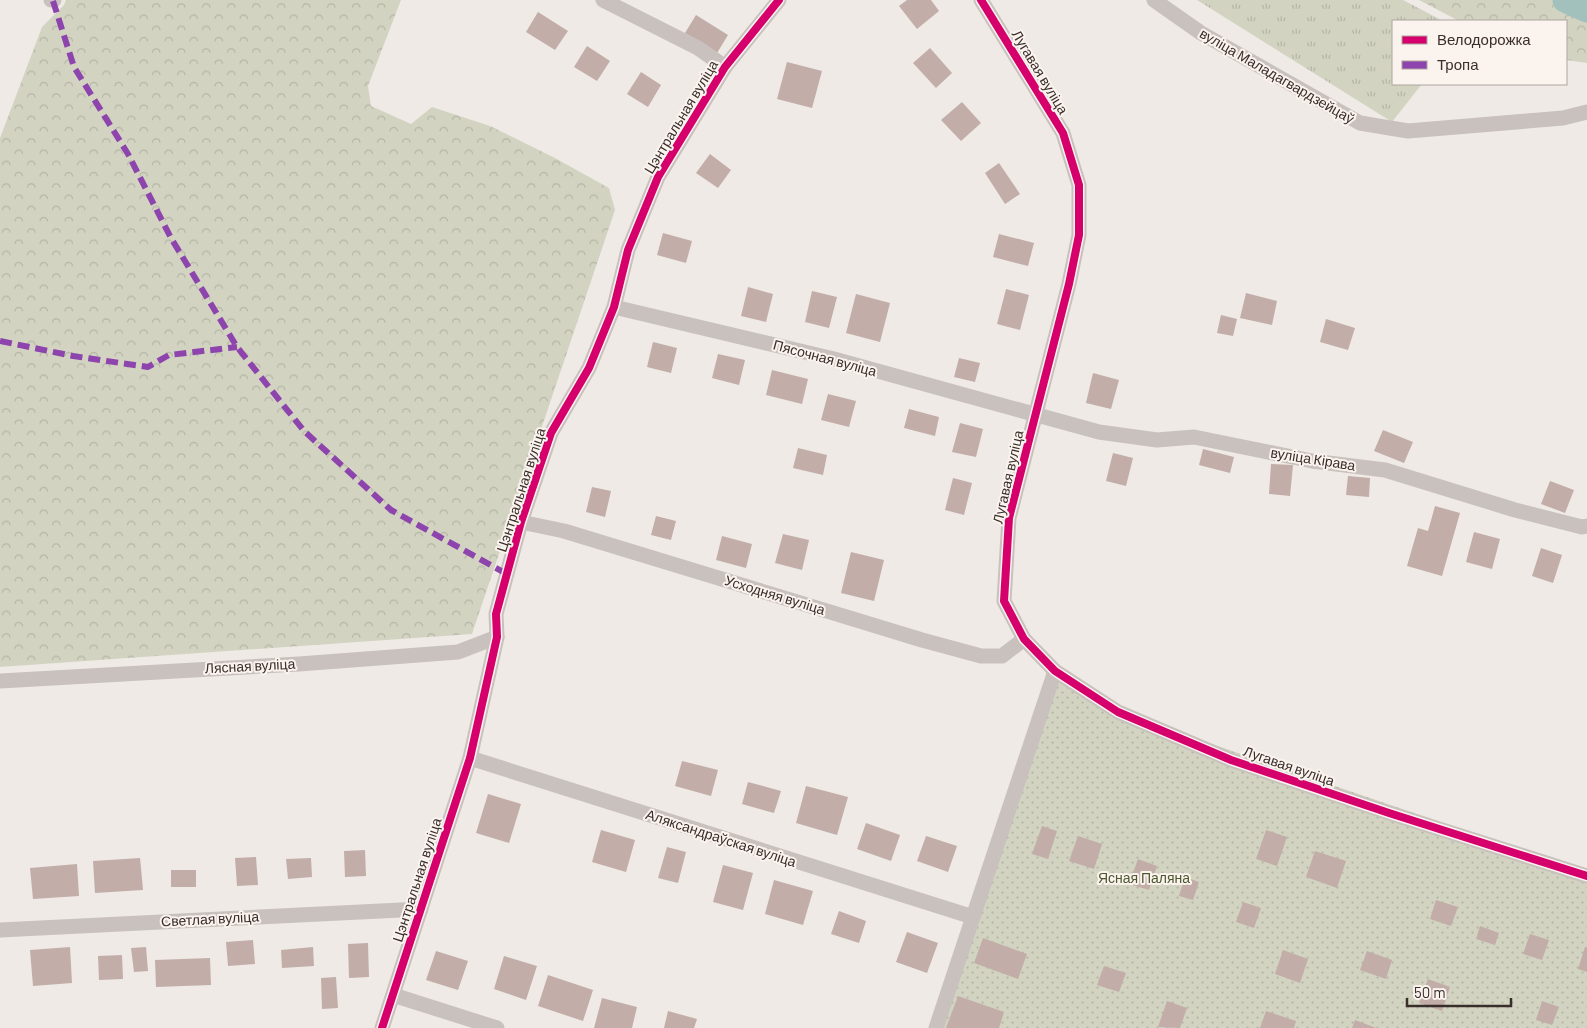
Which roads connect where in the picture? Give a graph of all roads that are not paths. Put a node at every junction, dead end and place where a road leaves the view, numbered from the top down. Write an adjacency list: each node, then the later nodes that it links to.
1 (603, 0): 5 (street)
2 (779, 0): 5 (street, Цэнтральная вуліца)
3 (981, 0): 8 (street, Лугавая вуліца)
4 (1154, 0): 6 (street, вуліца Маладагвардзейцаў)
5 (725, 67): 7 (street, Цэнтральная вуліца)
6 (1587, 112)
7 (614, 307): 8 (street, Пясочная вуліца); 9 (street, Цэнтральная вуліца)
8 (1035, 414): 10 (street, вуліца Кірава); 12 (street, Лугавая вуліца)
9 (521, 522): 11 (street, Цэнтральная вуліца); 12 (street, Усходняя вуліца)
10 (1587, 526)
11 (497, 637): 14 (street, Лясная вуліца); 15 (street, Цэнтральная вуліца)
12 (1024, 639): 13 (street, Лугавая вуліца)
13 (1055, 672): 16 (street, Лугавая вуліца); 18 (street)
14 (0, 681)
15 (470, 758): 17 (street, Цэнтральная вуліца); 18 (street, Аляксандраўская вуліца)
16 (1587, 876)
17 (421, 909): 19 (street, Светлая вуліца); 20 (street, Цэнтральная вуліца)
18 (973, 917): 23 (street)
19 (0, 930)
20 (393, 995): 21 (street, Цэнтральная вуліца); 22 (street)
21 (382, 1028)
22 (497, 1028)
23 (936, 1028)

